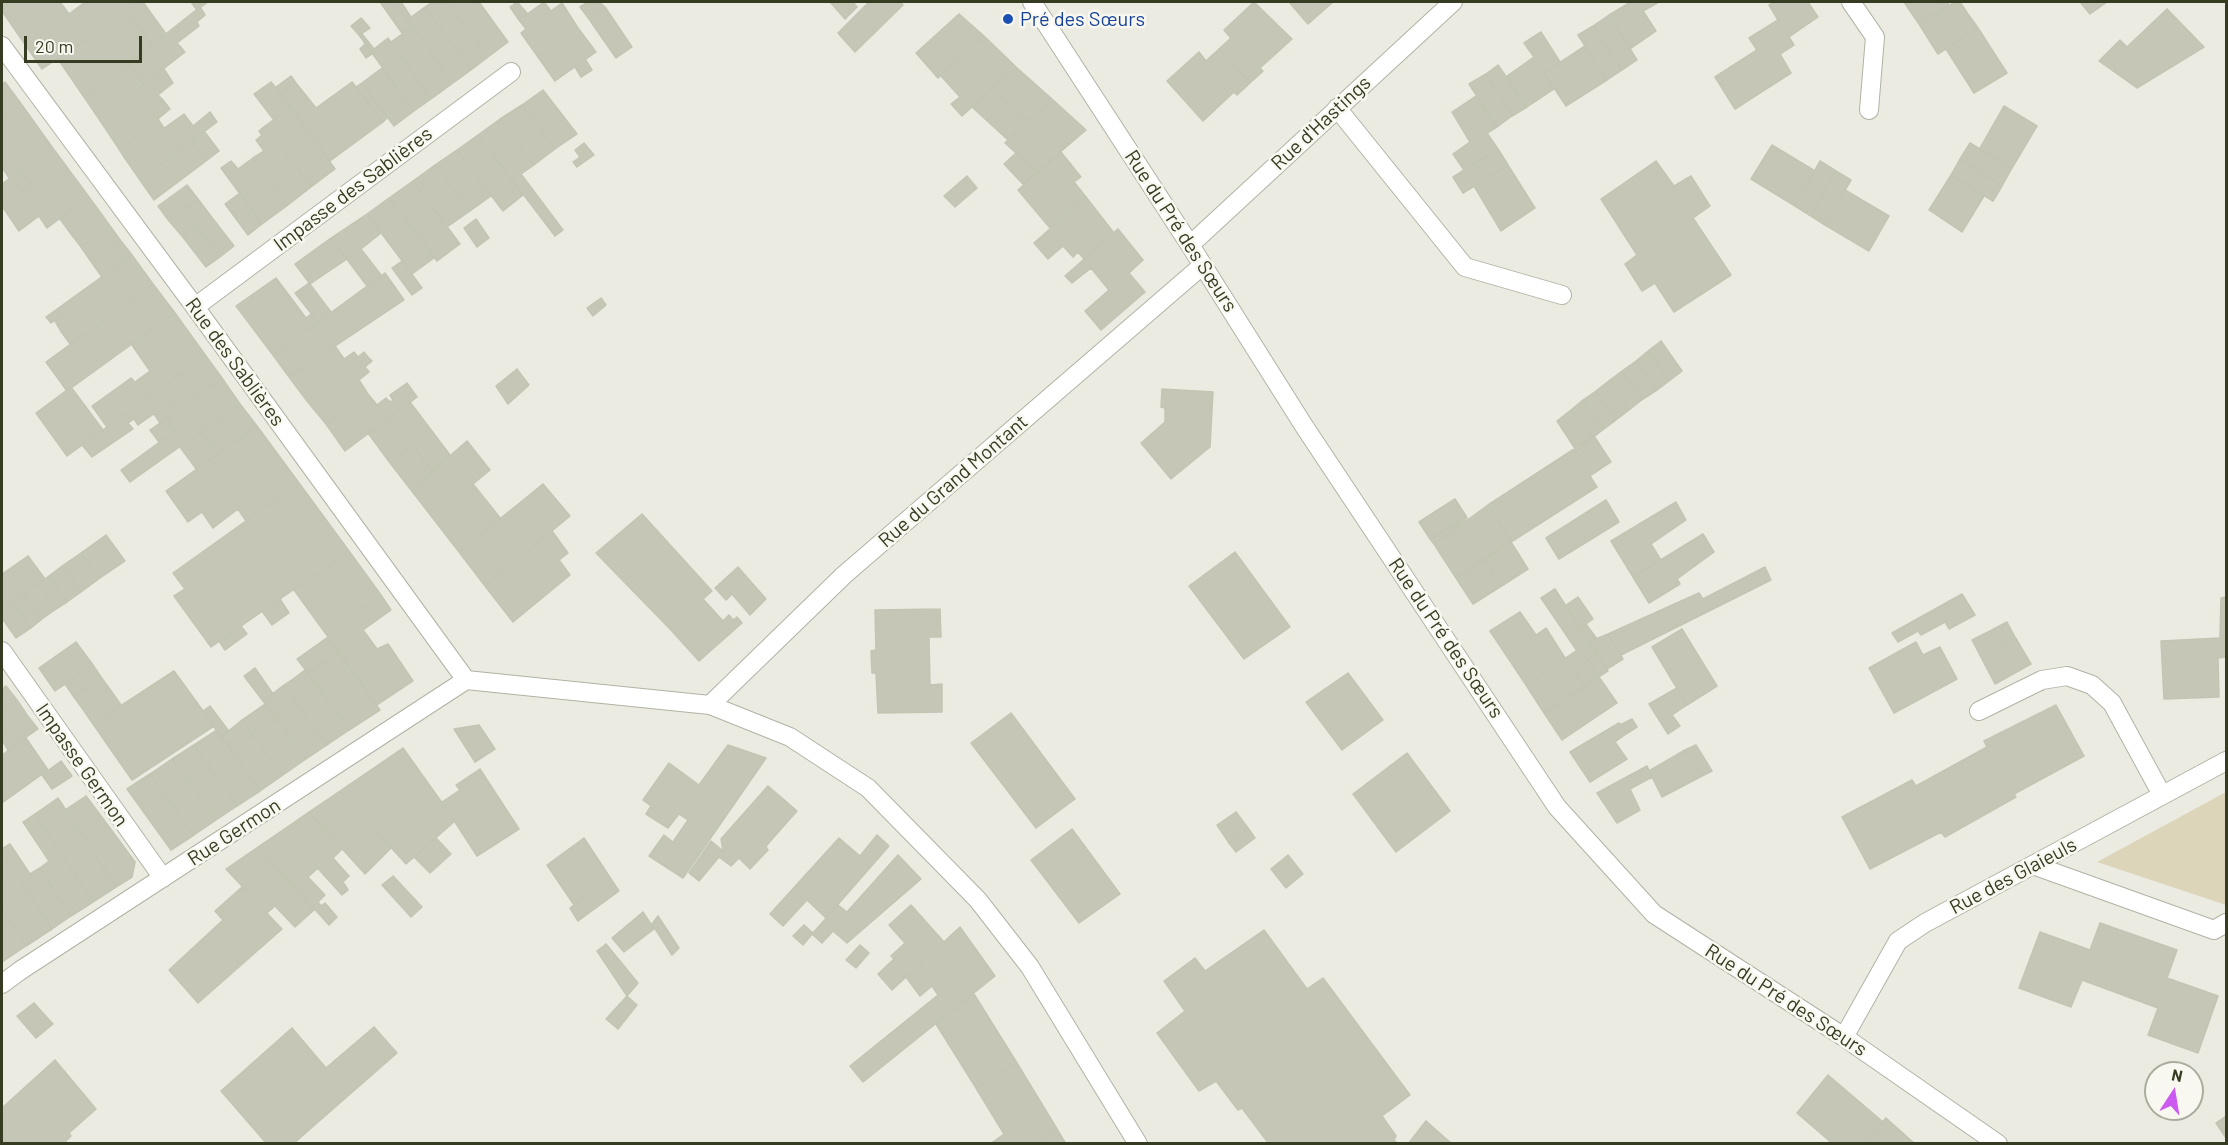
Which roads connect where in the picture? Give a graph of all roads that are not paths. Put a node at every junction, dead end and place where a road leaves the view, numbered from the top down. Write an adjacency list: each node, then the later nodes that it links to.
1 (1032, 2): 8 (street, Rue du Pré des Sœurs)
2 (1453, 2): 6 (street, Rue d'Hastings)
3 (1851, 2): 7 (street)
4 (2, 46): 11 (street, Rue des Sablières)
5 (511, 72): 11 (street, Impasse des Sablières)
6 (1337, 108): 8 (street, Rue d'Hastings); 10 (street)
7 (1869, 110)
8 (1190, 245): 9 (street, Rue du Pré des Sœurs)
9 (1203, 266): 14 (street, Rue du Grand Montant); 22 (street, Rue du Pré des Sœurs)
10 (1562, 295)
11 (195, 307): 13 (street, Rue des Sablières)
12 (2, 651): 19 (street, Impasse Germon)
13 (466, 680): 14 (street); 19 (street, Rue Germon)
14 (710, 705): 23 (street)
15 (1979, 711): 17 (street)
16 (2226, 761): 17 (street, Rue des Glaieuls)
17 (2162, 795): 18 (street, Rue des Glaieuls)
18 (2032, 865): 20 (street); 22 (street, Rue des Glaieuls)
19 (163, 878): 21 (street, Rue Germon)
20 (2226, 923)
21 (2, 984)
22 (1844, 1037): 24 (street, Rue du Pré des Sœurs)
23 (1138, 1143)
24 (1998, 1143)

